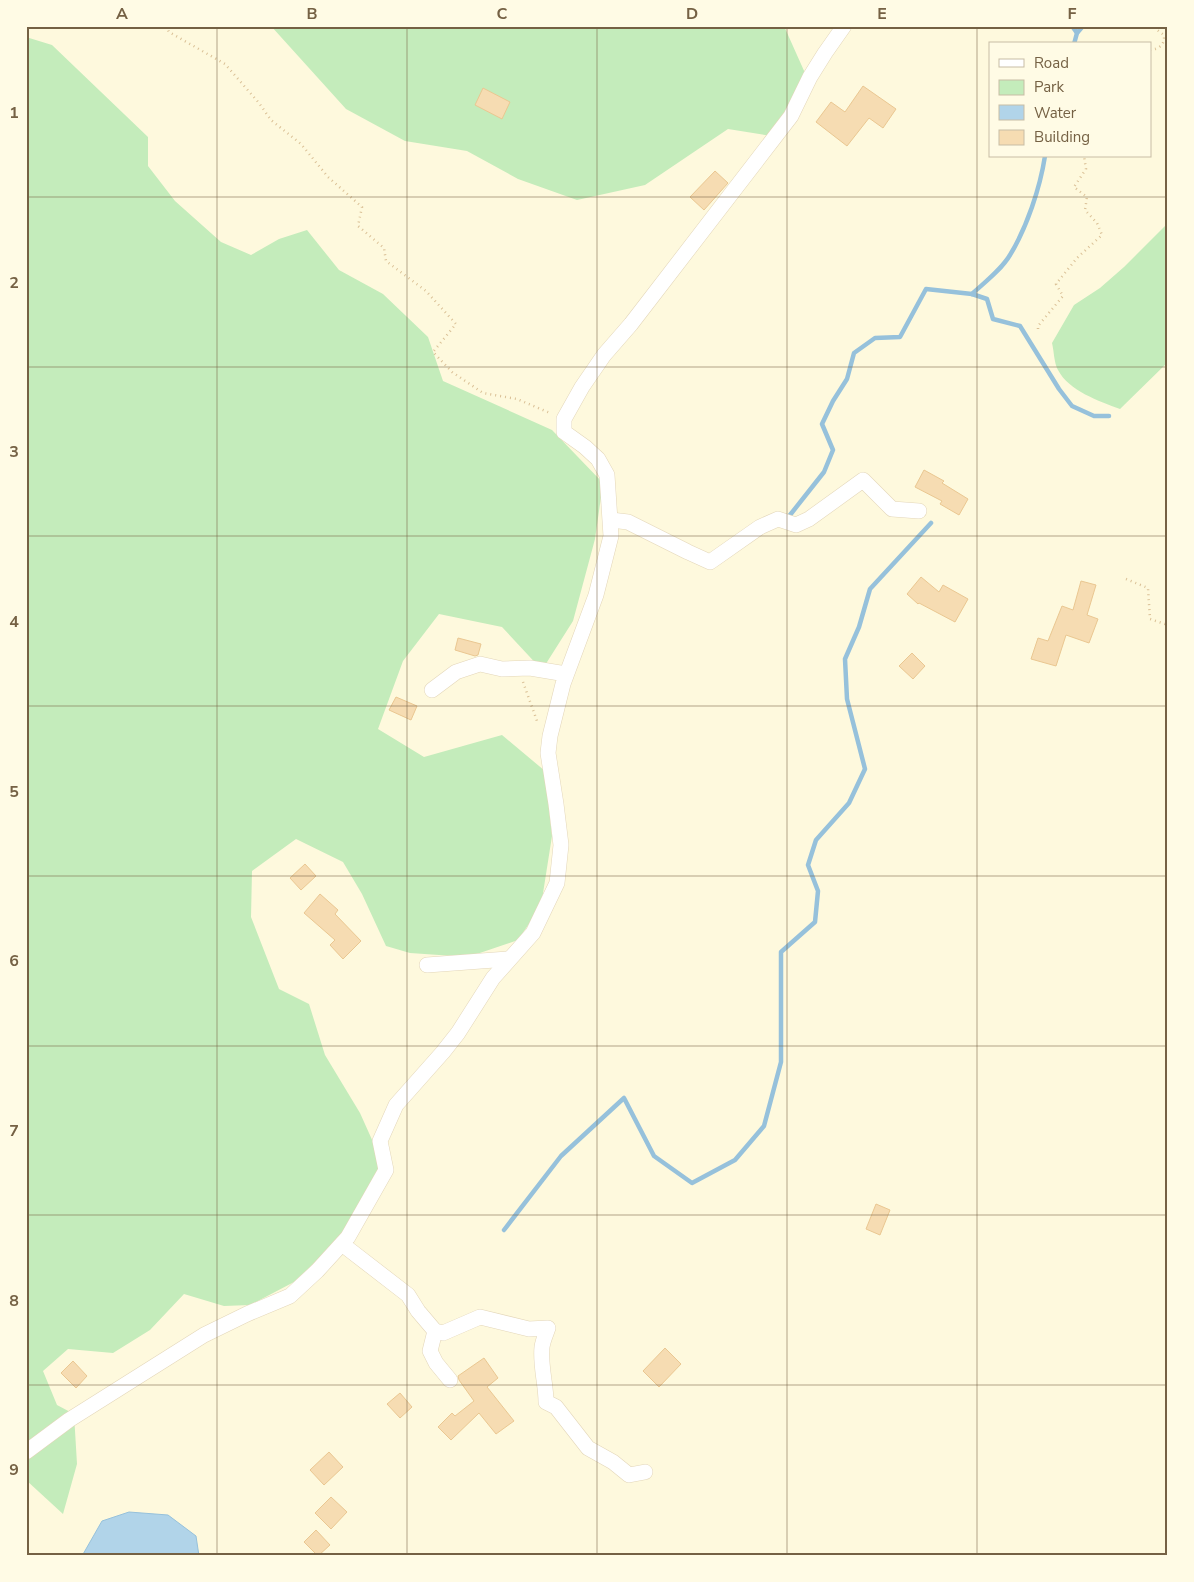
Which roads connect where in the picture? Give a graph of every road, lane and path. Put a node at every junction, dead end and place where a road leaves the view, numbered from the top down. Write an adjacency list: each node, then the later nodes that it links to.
1 (166, 26): 7 (path)
2 (844, 26): 7 (street)
3 (1157, 26): 4 (path)
4 (1152, 50)
5 (1084, 158): 6 (path)
6 (1038, 329)
7 (564, 419): 9 (street)
8 (919, 511): 9 (street)
9 (610, 520): 13 (street)
10 (1126, 579): 11 (path)
11 (1168, 625)
12 (519, 668): 13 (street); 14 (street); 15 (path)
13 (566, 674): 16 (street)
14 (432, 690)
15 (539, 725)
16 (508, 959): 17 (street); 18 (street)
17 (427, 965)
18 (342, 1244): 19 (street); 21 (street)
19 (436, 1331): 20 (street); 22 (street)
20 (450, 1380)
21 (26, 1452)
22 (645, 1472)

